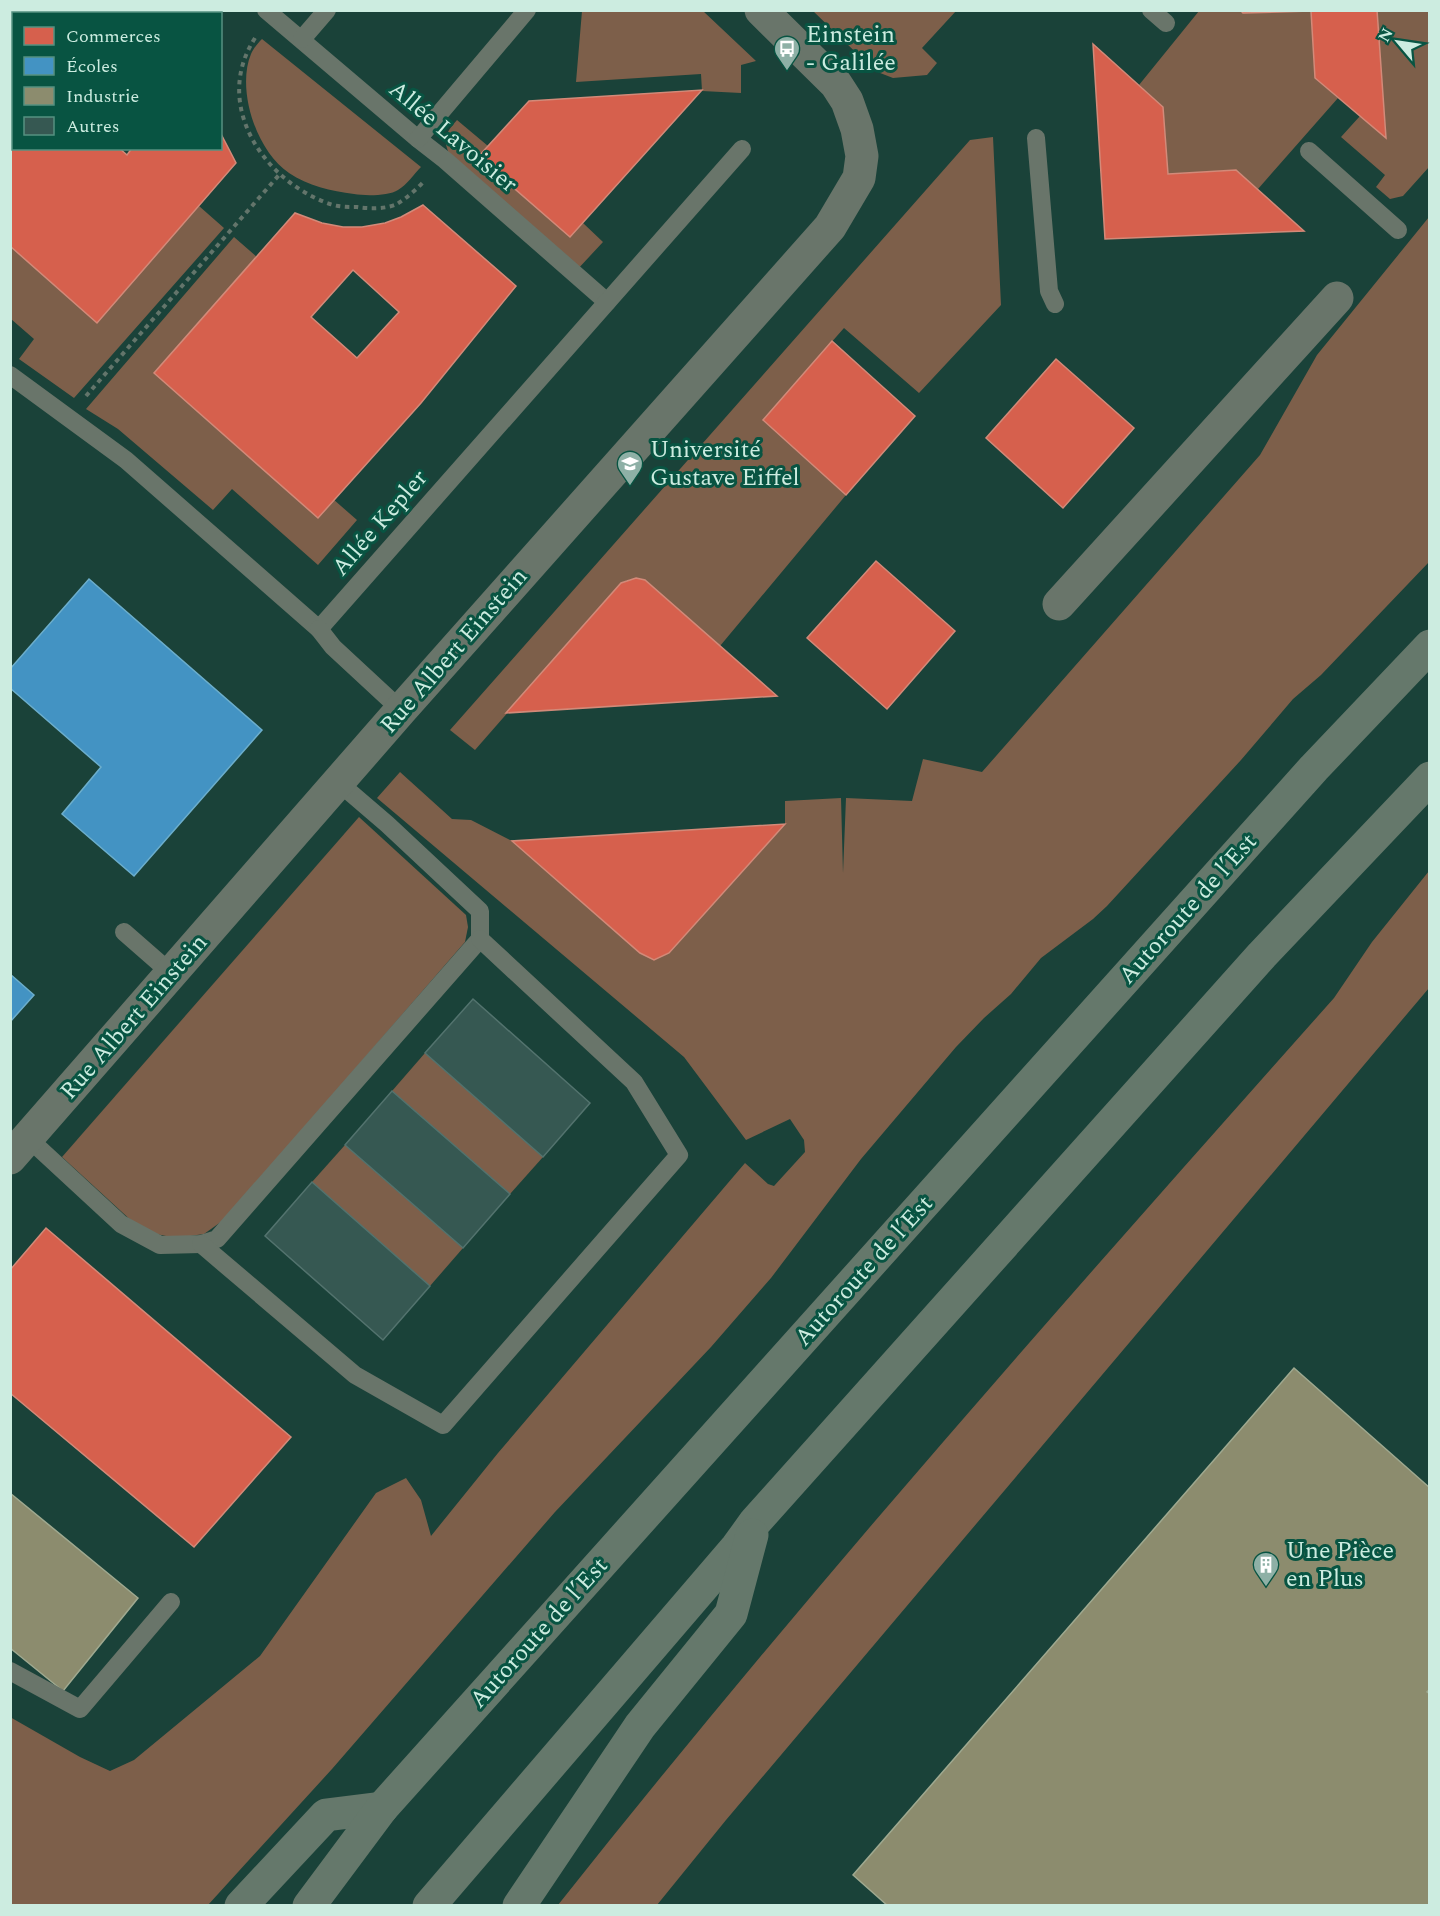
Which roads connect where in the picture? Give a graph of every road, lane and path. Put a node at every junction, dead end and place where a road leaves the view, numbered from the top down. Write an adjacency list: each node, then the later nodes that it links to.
1 (327, 10): 7 (lane)
2 (528, 10): 9 (lane)
3 (761, 10): 23 (street, Rue Albert Einstein)
4 (1151, 10): 6 (lane)
5 (270, 14): 7 (lane, Allée Lavoisier); 13 (path)
6 (1166, 24)
7 (302, 39): 9 (lane, Allée Lavoisier)
8 (1036, 138): 17 (lane)
9 (418, 139): 12 (lane, Allée Lavoisier)
10 (742, 149): 16 (lane, Allée Kepler)
11 (1309, 151): 14 (lane)
12 (445, 160): 13 (path); 16 (lane, Allée Lavoisier)
13 (279, 175): 19 (path)
14 (1398, 231)
15 (1337, 298): 20 (street)
16 (607, 302): 21 (lane, Allée Kepler)
17 (1054, 304)
18 (10, 375): 19 (lane)
19 (67, 418): 21 (lane)
20 (1059, 604)
21 (319, 629): 23 (lane)
22 (1430, 646): 34 (highway, Autoroute de l’Est)
23 (401, 710): 25 (street, Rue Albert Einstein)
24 (1430, 778): 31 (highway)
25 (338, 782): 27 (lane); 28 (street, Rue Albert Einstein)
26 (124, 932): 28 (lane)
27 (480, 939): 30 (lane); 30 (lane)
28 (172, 974): 29 (street, Rue Albert Einstein)
29 (19, 1148): 30 (lane)
30 (201, 1244)
31 (755, 1522): 37 (highway); 38 (highway)
32 (171, 1602): 33 (lane)
33 (10, 1671)
34 (382, 1808): 35 (highway); 36 (highway, Autoroute de l’Est)
35 (241, 1905)
36 (309, 1905)
37 (429, 1905)
38 (519, 1905)

